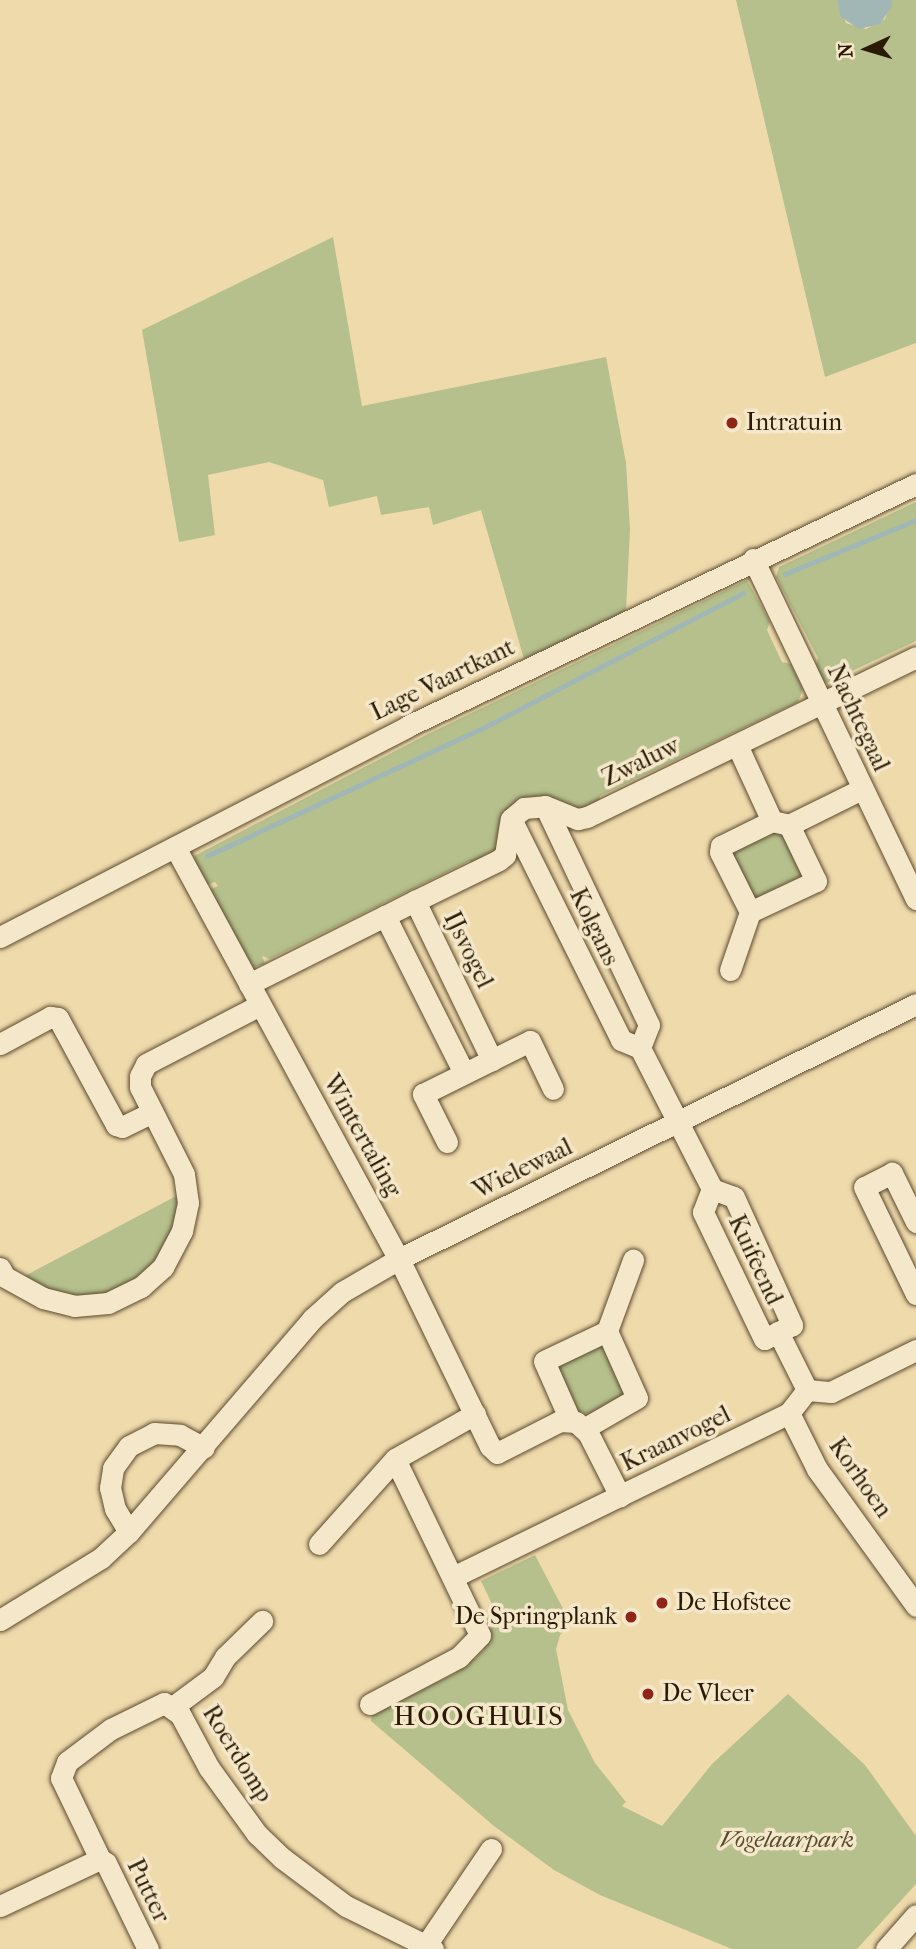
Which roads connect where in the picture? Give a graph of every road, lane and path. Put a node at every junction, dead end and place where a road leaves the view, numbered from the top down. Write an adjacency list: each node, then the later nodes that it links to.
1 (916, 484): 2 (street, Lage Vaartkant)
2 (752, 559): 4 (street, Nachtegaal); 10 (street, Lage Vaartkant)
3 (916, 657): 4 (street, Zwaluw)
4 (821, 702): 5 (street, Zwaluw); 6 (street, Nachtegaal)
5 (737, 745): 7 (street, Zwaluw); 9 (street)
6 (862, 789): 9 (street); 11 (street, Nachtegaal)
7 (545, 806): 8 (street); 21 (street, Kolgans)
8 (511, 819): 12 (street); 21 (street, Kolgans)
9 (781, 823): 13 (street); 13 (street)
10 (175, 847): 15 (street, Lage Vaartkant); 17 (street, Wintertaling)
11 (916, 899)
12 (415, 901): 14 (street, IJsvogel); 22 (street, IJsvogel)
13 (750, 912): 16 (street)
14 (385, 916): 17 (street); 23 (street)
15 (0, 937)
16 (730, 970)
17 (250, 984): 19 (street, Wintertaling)
18 (916, 1004): 26 (street, Wielewaal)
19 (260, 1005): 25 (street); 30 (street, Wintertaling)
20 (0, 1044): 25 (street)
21 (640, 1048): 26 (street, Kolgans)
22 (492, 1059): 23 (street); 24 (street)
23 (464, 1073): 27 (street)
24 (553, 1089)
25 (153, 1112): 32 (street)
26 (679, 1122): 28 (street, Kuifeend); 30 (street, Wielewaal)
27 (447, 1142)
28 (712, 1189): 35 (street, Kuifeend); 35 (street, Kuifeend)
29 (916, 1222): 33 (street)
30 (399, 1259): 39 (street, Wintertaling); 41 (street, Wielewaal)
31 (633, 1260): 34 (street)
32 (2, 1275)
33 (916, 1294)
34 (607, 1331): 40 (street); 40 (street)
35 (778, 1332): 37 (street, Kuifeend)
36 (916, 1350): 37 (street)
37 (807, 1390): 38 (street, Kraanvogel)
38 (789, 1413): 43 (street, Kraanvogel); 47 (street, Korhoen)
39 (475, 1414): 40 (street, Wintertaling); 42 (street)
40 (578, 1424): 43 (street)
41 (204, 1448): 44 (street, Wielewaal); 44 (street)
42 (395, 1459): 45 (street); 46 (street)
43 (620, 1496): 46 (street, Kraanvogel)
44 (129, 1532): 48 (street, Wielewaal)
45 (319, 1544)
46 (453, 1577): 50 (street)
47 (916, 1606)
48 (0, 1620)
49 (262, 1621): 51 (street)
50 (370, 1704)
51 (174, 1706): 53 (street, Roerdomp); 56 (street, Roerdomp)
52 (491, 1849): 56 (street)
53 (100, 1859): 54 (street); 57 (street, Putter)
54 (0, 1906)
55 (916, 1915): 58 (street)
56 (417, 1945)
57 (148, 1949)
58 (886, 1949)

